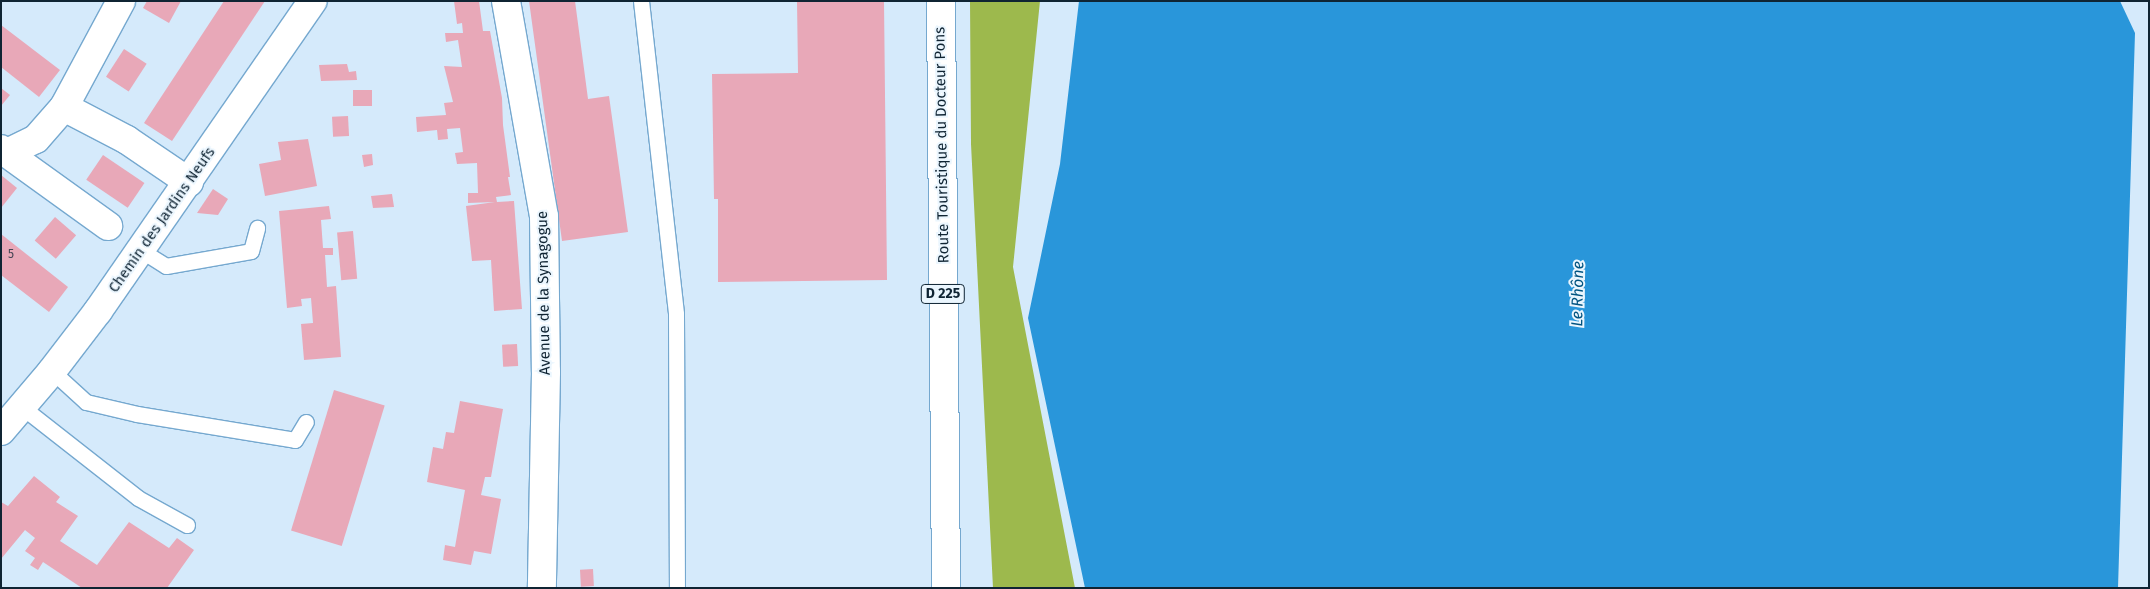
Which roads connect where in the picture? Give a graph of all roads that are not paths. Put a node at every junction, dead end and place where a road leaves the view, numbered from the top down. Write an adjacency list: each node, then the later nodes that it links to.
1 (121, 1): 6 (main road)
2 (313, 1): 8 (main road, Chemin des Jardins Neufs)
3 (506, 1): 17 (main road, Avenue de la Synagogue)
4 (640, 1): 18 (lane)
5 (940, 1): 19 (main road, Route Touristique du Docteur Pons / D 225)
6 (64, 106): 7 (main road); 8 (main road)
7 (4, 151): 9 (main road)
8 (189, 182): 11 (main road, Chemin des Jardins Neufs)
9 (108, 226)
10 (257, 228): 11 (lane)
11 (142, 251): 12 (main road, Chemin des Jardins Neufs)
12 (52, 372): 13 (main road, Chemin des Jardins Neufs); 14 (lane)
13 (22, 407): 15 (main road, Chemin des Jardins Neufs); 16 (lane)
14 (306, 422)
15 (1, 430)
16 (187, 525)
17 (542, 588)
18 (677, 588)
19 (946, 588)

